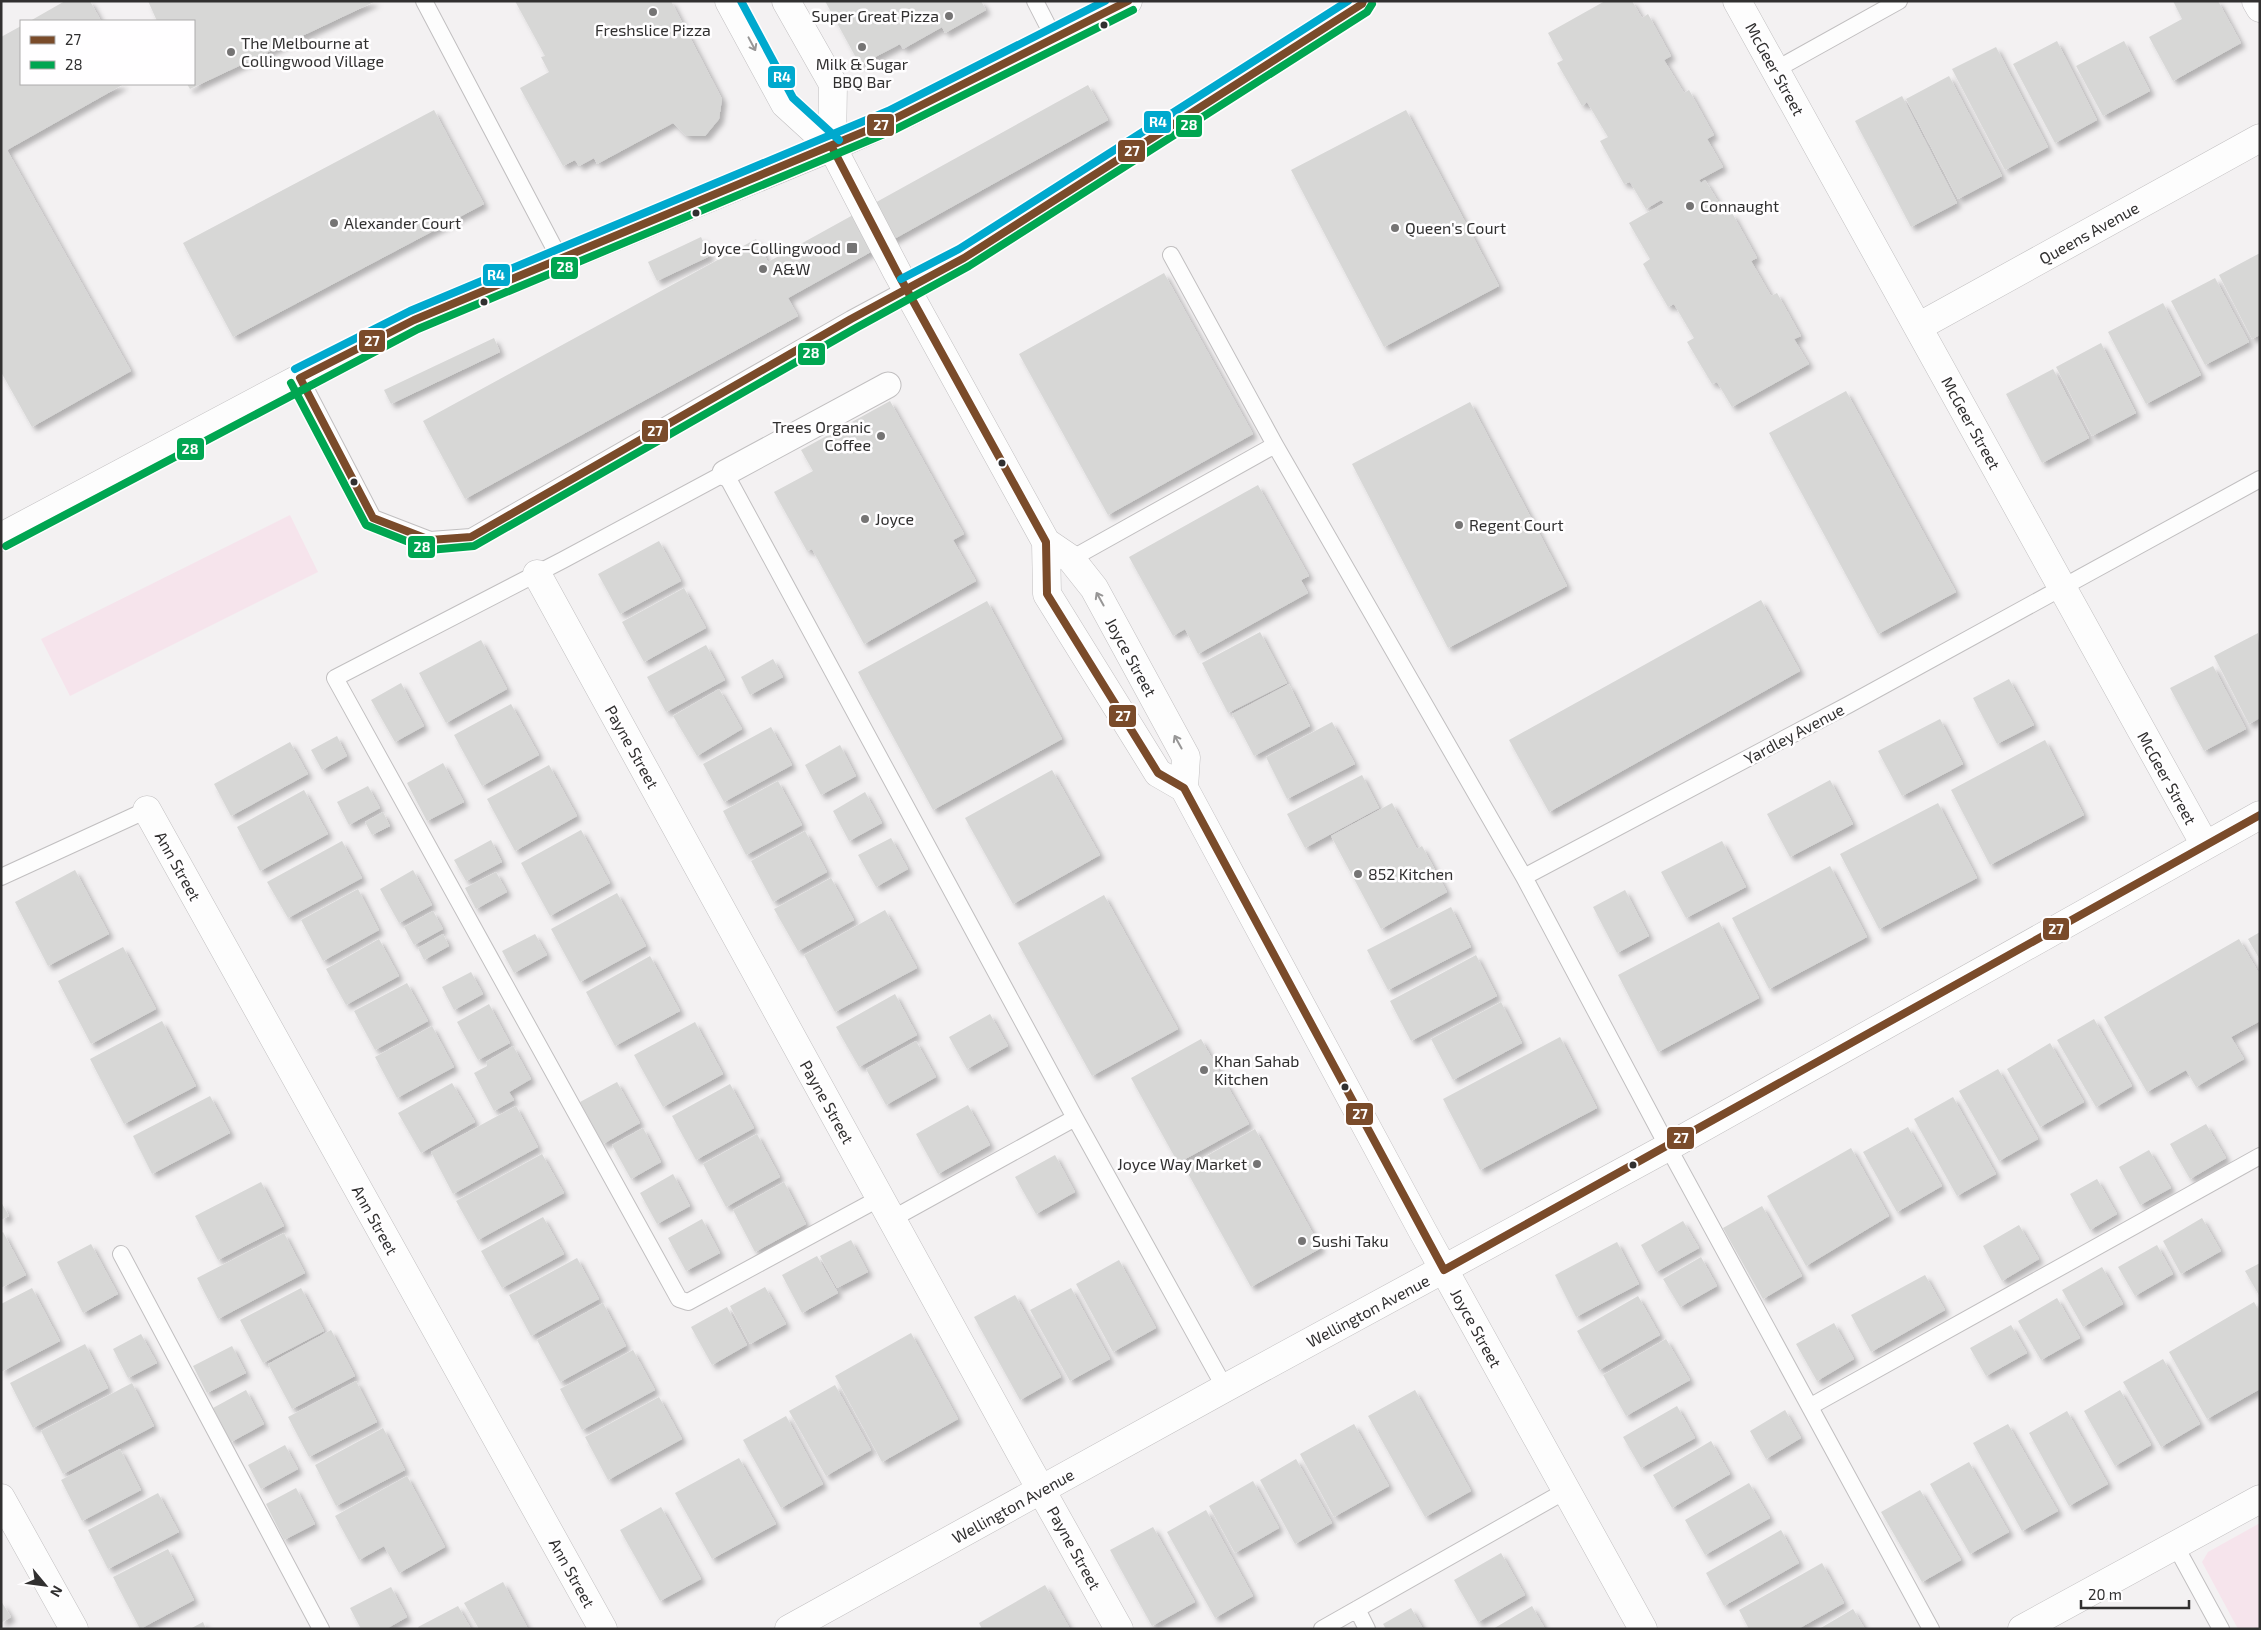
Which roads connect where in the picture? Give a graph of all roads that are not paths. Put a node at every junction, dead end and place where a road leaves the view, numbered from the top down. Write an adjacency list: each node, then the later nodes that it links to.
1 (424, 1): 16 (lane)
2 (729, 1): 14 (street, Joyce Street, one-way to 14)
3 (786, 1): 14 (street, Joyce Street)
4 (1035, 1): 11 (lane)
5 (1128, 1): 11 (street)
6 (1363, 1): 17 (lane)
7 (1737, 1): 12 (street, McGeer Street)
8 (1899, 1): 12 (lane)
9 (2256, 1): 10 (street)
10 (2260, 8)
11 (1054, 40): 14 (street)
12 (1775, 70): 18 (street, McGeer Street)
13 (2260, 138): 18 (street, Queens Avenue)
14 (832, 147): 16 (street); 17 (street, Joyce Street)
15 (1171, 255): 21 (lane)
16 (560, 259): 19 (street)
17 (906, 288): 19 (lane); 25 (street, Joyce Street)
18 (1918, 327): 28 (street, McGeer Street)
19 (300, 378): 24 (street)
20 (888, 385): 22 (street)
21 (1275, 445): 26 (lane); 34 (lane)
22 (725, 473): 27 (lane); 35 (lane)
23 (2260, 479): 28 (lane, Yardley Avenue)
24 (1, 537)
25 (1046, 542): 26 (street, Joyce Street); 29 (street, Joyce Street)
26 (1072, 559): 29 (street, Joyce Street, one-way to 26)
27 (537, 574): 38 (street, Payne Street); 38 (lane)
28 (2062, 588): 32 (street, McGeer Street); 34 (lane, Yardley Avenue)
29 (1184, 788): 40 (street, Joyce Street)
30 (147, 810): 33 (lane); 51 (street, Ann Street)
31 (2260, 815): 32 (street, Wellington Avenue)
32 (2205, 845): 36 (street, Wellington Avenue)
33 (1, 877)
34 (1524, 877): 36 (lane)
35 (1075, 1118): 38 (lane); 41 (lane)
36 (1668, 1147): 40 (street, Wellington Avenue); 42 (lane)
37 (2260, 1156): 42 (lane)
38 (886, 1209): 43 (street, Payne Street)
39 (121, 1254): 50 (lane)
40 (1444, 1270): 41 (street, Wellington Avenue); 44 (street, Joyce Street)
41 (1225, 1388): 43 (street, Wellington Avenue)
42 (1811, 1406): 57 (lane)
43 (1041, 1490): 52 (street, Wellington Avenue); 53 (street, Payne Street)
44 (1566, 1490): 48 (lane); 56 (street, Joyce Street)
45 (1, 1498): 49 (street)
46 (2260, 1499): 47 (street)
47 (2175, 1545): 58 (street); 59 (lane)
48 (1357, 1609): 54 (lane); 55 (lane)
49 (74, 1629)
50 (321, 1629)
51 (603, 1629)
52 (789, 1629)
53 (1119, 1629)
54 (1322, 1629)
55 (1367, 1629)
56 (1644, 1629)
57 (1931, 1629)
58 (2022, 1629)
59 (2221, 1629)

